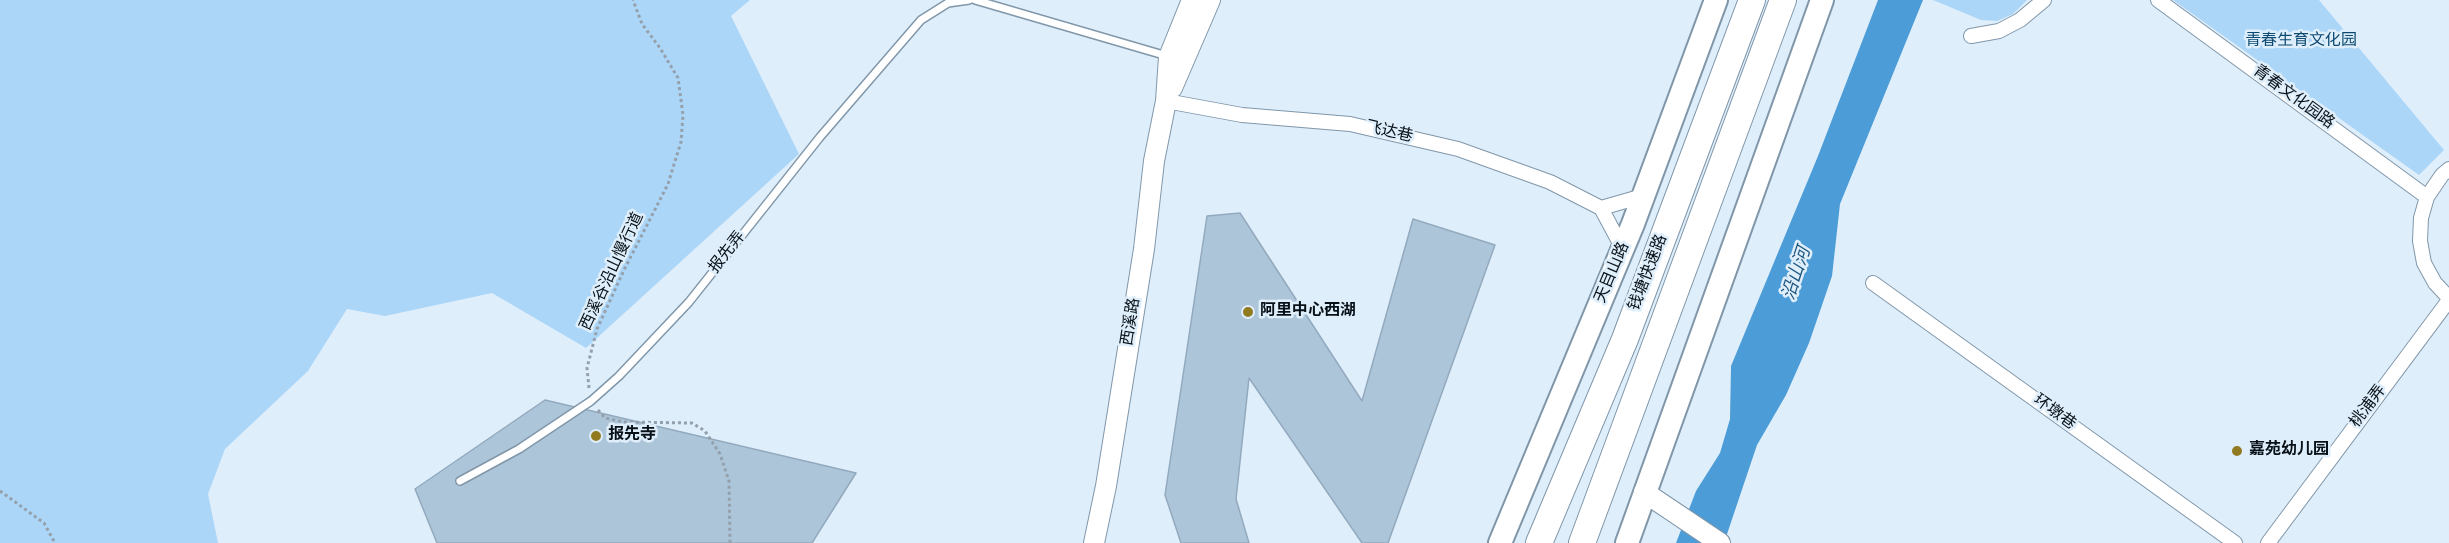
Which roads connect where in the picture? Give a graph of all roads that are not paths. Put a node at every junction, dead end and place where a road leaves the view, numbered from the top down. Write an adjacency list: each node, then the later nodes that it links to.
1 (969, 0): 22 (lane, 报先弄)
2 (975, 0): 12 (lane)
3 (1192, 0): 12 (main road, 西溪路)
4 (1210, 0): 13 (main road, 西溪路)
5 (1716, 0): 15 (main road, 天目山路)
6 (1752, 0): 26 (highway, 钱塘快速路)
7 (1783, 0): 21 (highway, 钱塘快速路)
8 (1822, 0): 23 (main road)
9 (2044, 0): 11 (street)
10 (2158, 0): 16 (street, 青春文化园路)
11 (1971, 36)
12 (1169, 57): 13 (main road, 西溪路)
13 (1166, 101): 17 (street, 飞达巷); 24 (main road, 西溪路)
14 (2449, 169): 16 (street, 桃浦弄)
15 (1643, 196): 17 (street); 18 (main road, 天目山路)
16 (2427, 197): 20 (street, 桃浦弄)
17 (1601, 208): 18 (street)
18 (1623, 249): 25 (main road, 天目山路)
19 (1873, 283): 31 (street, 环墩巷)
20 (2449, 299): 32 (street, 桃浦弄)
21 (1615, 456): 27 (highway, 钱塘快速路); 28 (highway)
22 (460, 481)
23 (1644, 492): 29 (main road); 30 (main road)
24 (1094, 543)
25 (1500, 543)
26 (1539, 543)
27 (1582, 543)
28 (1591, 543)
29 (1627, 543)
30 (1720, 543)
31 (2235, 543)
32 (2268, 543)

